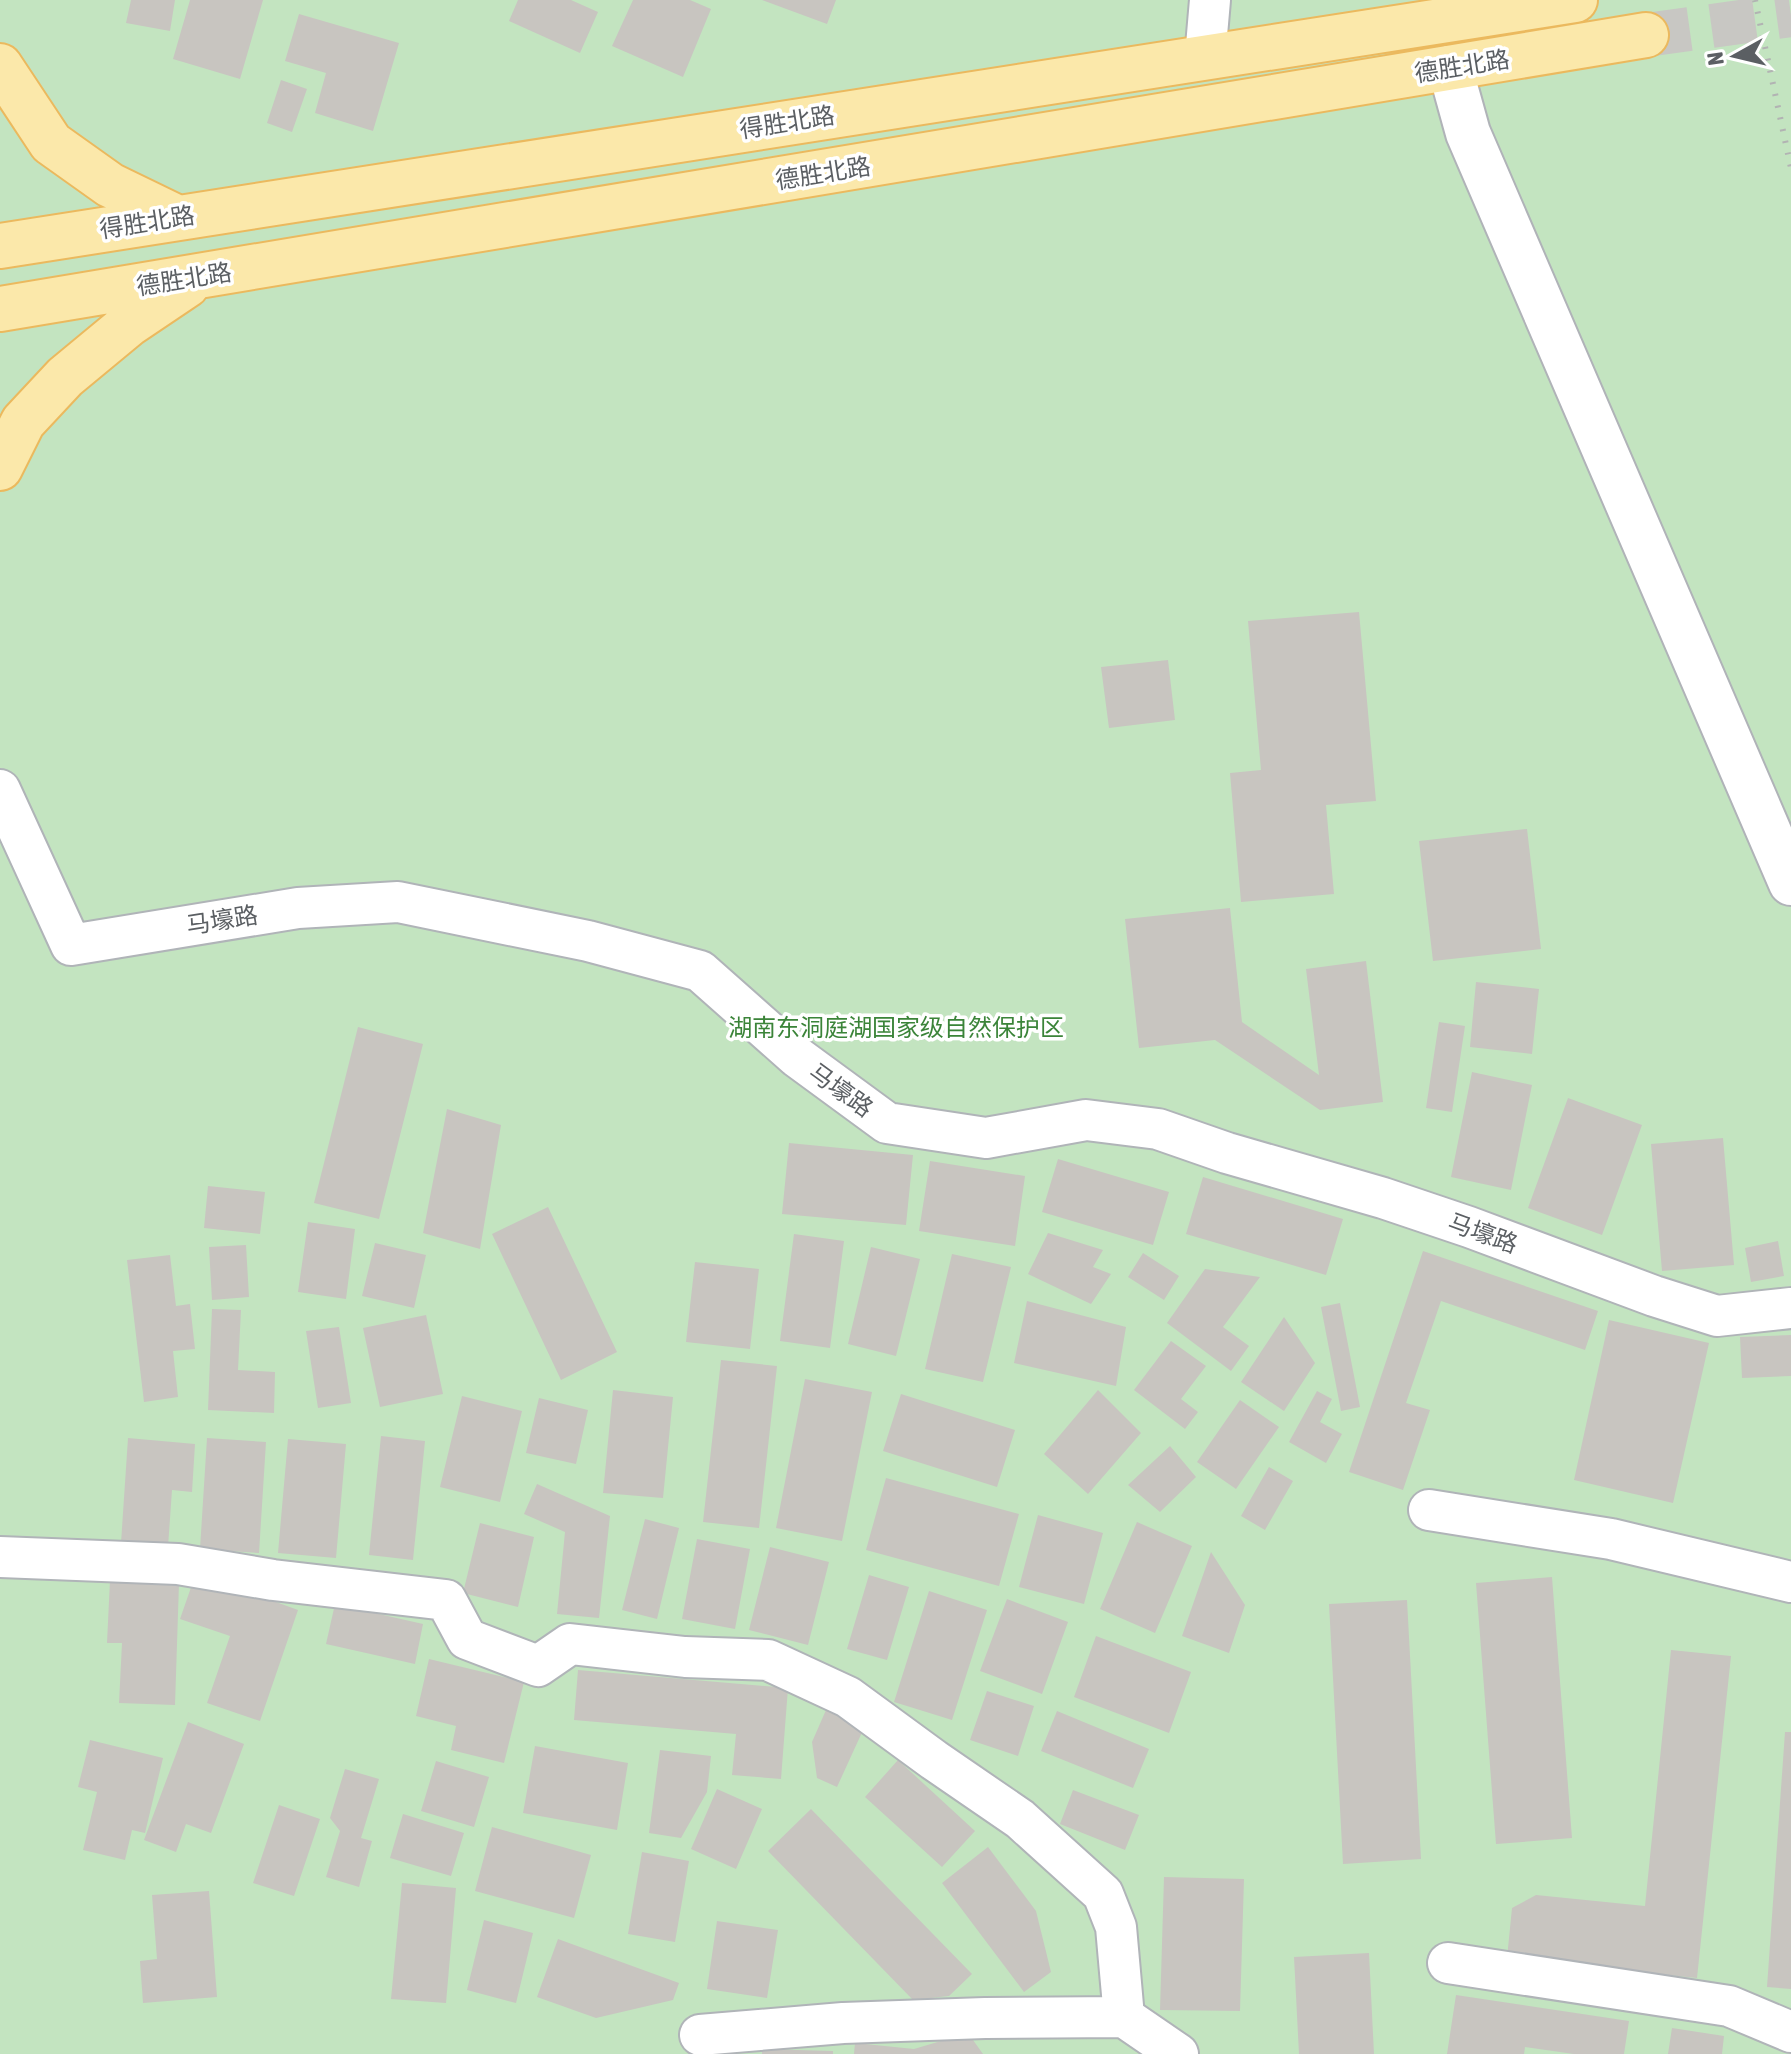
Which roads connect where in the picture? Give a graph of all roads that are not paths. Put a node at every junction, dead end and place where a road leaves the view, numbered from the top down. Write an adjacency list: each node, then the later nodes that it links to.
1 (1210, 0): 4 (street)
2 (1575, 0): 4 (main road, 得胜北路)
3 (1646, 35): 6 (main road, 德胜北路)
4 (1205, 58): 7 (main road, 得胜北路)
5 (0, 66): 7 (main road)
6 (1450, 68): 9 (main road, 德胜北路); 13 (street)
7 (176, 217): 8 (main road, 得胜北路)
8 (0, 246)
9 (197, 277): 10 (main road, 德胜北路); 11 (main road)
10 (0, 309)
11 (0, 468)
12 (0, 790): 14 (street, 马壕路)
13 (1791, 883)
14 (1791, 1308)
15 (1429, 1510): 17 (street)
16 (0, 1557): 19 (street)
17 (1791, 1582)
18 (1448, 1963): 20 (street)
19 (1124, 2017): 21 (street); 22 (street)
20 (1791, 2032)
21 (700, 2035)
22 (1178, 2054)

